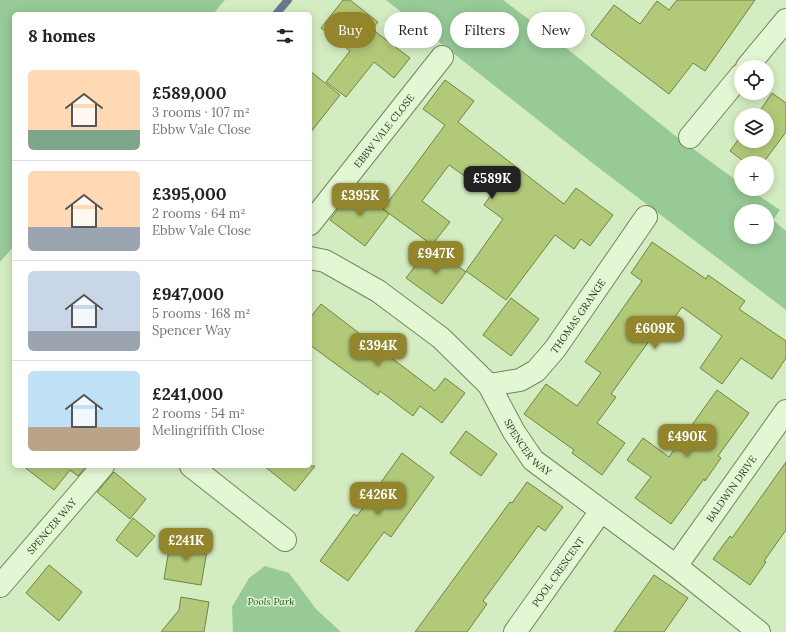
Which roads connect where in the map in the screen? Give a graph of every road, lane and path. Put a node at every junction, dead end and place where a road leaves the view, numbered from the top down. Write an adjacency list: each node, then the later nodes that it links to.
1 (786, 20): 3 (street)
2 (442, 57): 7 (street, EBBW VALE CLOSE)
3 (753, 60)
4 (734, 84): 5 (street)
5 (690, 137)
6 (646, 217): 9 (street, THOMAS GRANGE)
7 (312, 221)
8 (312, 258): 9 (street, SPENCER WAY)
9 (489, 384): 13 (street, SPENCER WAY)
10 (786, 411): 15 (street, BALDWIN DRIVE)
11 (101, 468): 16 (street, SPENCER WAY)
12 (194, 468): 14 (street)
13 (601, 511): 15 (street, SPENCER WAY); 17 (street, POOL CRESCENT)
14 (285, 540)
15 (676, 566): 18 (street, SPENCER WAY)
16 (0, 586)
17 (515, 632)
18 (759, 632)

